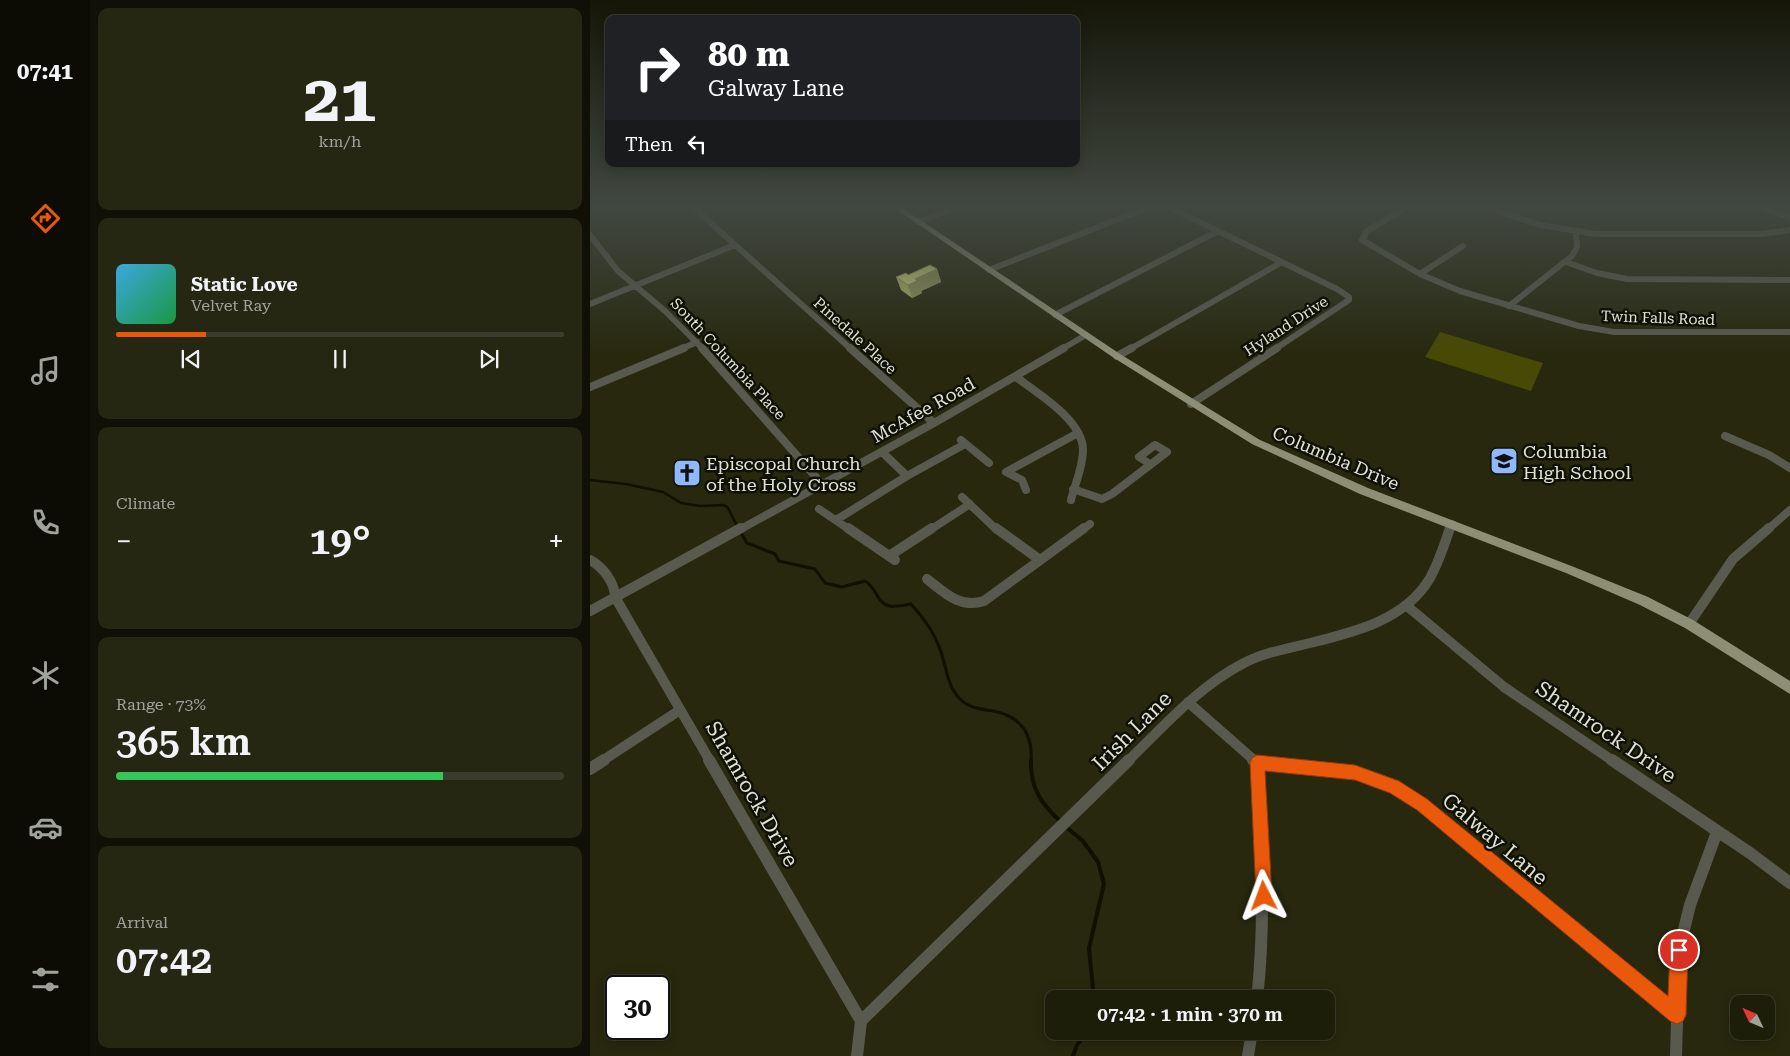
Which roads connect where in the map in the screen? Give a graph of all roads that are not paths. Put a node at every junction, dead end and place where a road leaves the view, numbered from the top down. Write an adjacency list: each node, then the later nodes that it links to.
1 (606, 256): 16 (street, South Columbia Place)
2 (707, 256): 16 (street)
3 (748, 256): 27 (street, Pinedale Place)
4 (969, 256): 13 (main road, Columbia Drive)
5 (1024, 256): 13 (street)
6 (1169, 256): 19 (street)
7 (1270, 256): 11 (street, Hyland Drive)
8 (1390, 256): 14 (street, Twin Falls Road)
9 (1447, 256): 14 (street)
10 (1572, 256): 12 (street)
11 (1282, 262): 23 (street); 26 (street, Hyland Drive)
12 (1566, 262): 15 (street); 18 (street)
13 (989, 270): 19 (main road, Columbia Drive)
14 (1420, 274): 18 (street, Twin Falls Road)
15 (1790, 280)
16 (635, 286): 17 (street); 22 (street, South Columbia Place)
17 (590, 304)
18 (1509, 306): 20 (street, Twin Falls Road)
19 (1055, 315): 21 (main road, Columbia Drive)
20 (1790, 332)
21 (1086, 335): 23 (main road, Columbia Drive); 24 (street, McAfee Road)
22 (697, 342): 25 (street); 35 (street, South Columbia Place)
23 (1117, 356): 26 (main road, Columbia Drive)
24 (1016, 377): 27 (street, McAfee Road); 28 (street)
25 (590, 386)
26 (1191, 404): 45 (main road, Columbia Drive)
27 (934, 424): 30 (street, McAfee Road)
28 (1078, 433): 36 (street); 37 (street)
29 (1724, 436): 33 (street)
30 (882, 452): 34 (street); 35 (street, McAfee Road)
31 (989, 463): 34 (street)
32 (1150, 464): 36 (street)
33 (1790, 468)
34 (907, 476): 43 (street)
35 (822, 484): 49 (street, McAfee Road)
36 (1073, 489): 39 (street)
37 (1026, 490)
38 (962, 497): 40 (street)
39 (1070, 500)
40 (970, 504): 43 (street); 47 (street)
41 (819, 509): 43 (street)
42 (1790, 510): 52 (street)
43 (836, 520)
44 (1090, 524): 47 (street)
45 (1452, 524): 50 (street, Irish Lane); 52 (main road, Columbia Drive)
46 (590, 560): 49 (street, Shamrock Drive)
47 (1040, 560): 48 (street)
48 (927, 579)
49 (614, 597): 51 (street, McAfee Road); 55 (street, Shamrock Drive)
50 (1407, 606): 54 (street, Irish Lane); 58 (street, Shamrock Drive)
51 (590, 611)
52 (1689, 624): 53 (main road, Columbia Drive)
53 (1790, 688)
54 (1188, 702): 56 (street); 62 (street, Irish Lane)
55 (680, 710): 57 (street); 62 (street, Shamrock Drive)
56 (1257, 763): 60 (street); 61 (street, Galway Lane)
57 (590, 768)
58 (1717, 832): 59 (street, Shamrock Drive); 61 (street)
59 (1790, 883)
60 (1258, 990)
61 (1677, 1015): 66 (street)
62 (861, 1021): 64 (street)
63 (1251, 1040): 65 (street)
64 (857, 1056)
65 (1248, 1056)
66 (1676, 1056)

